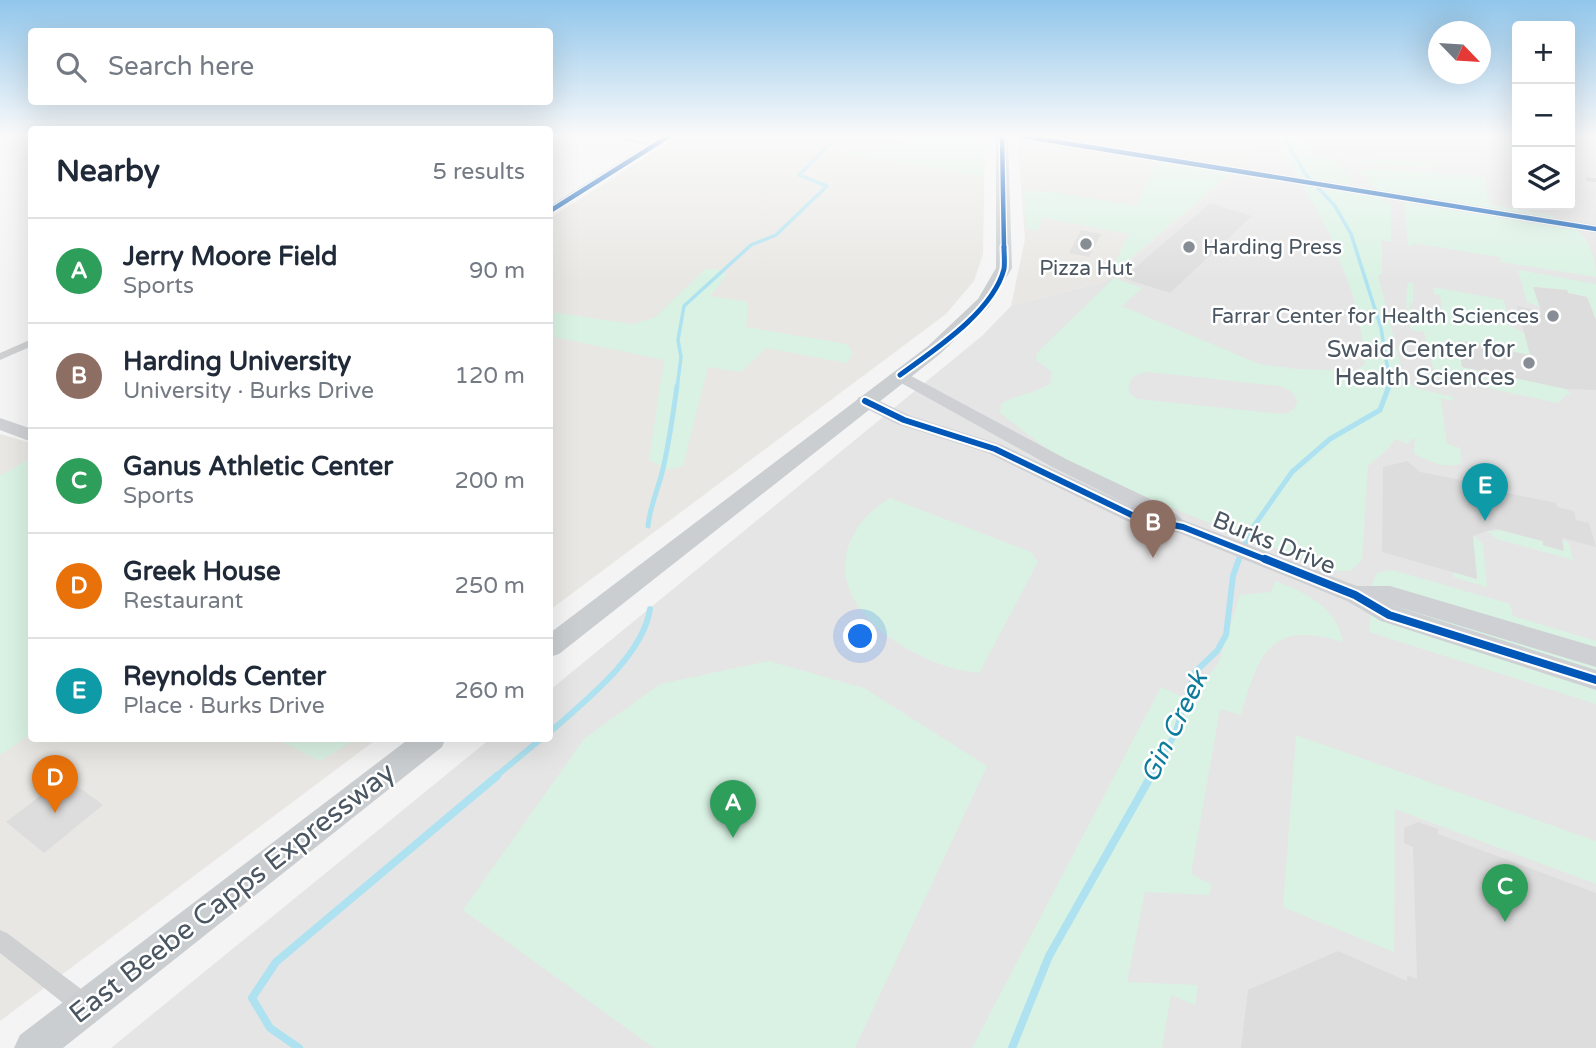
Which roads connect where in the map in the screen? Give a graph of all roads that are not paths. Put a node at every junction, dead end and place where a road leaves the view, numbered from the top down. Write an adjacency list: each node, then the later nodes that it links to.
1 (591, 185): 4 (street)
2 (1003, 185): 8 (main road)
3 (1324, 185): 5 (street)
4 (553, 209)
5 (1595, 232)
6 (28, 344): 7 (street)
7 (0, 357)
8 (900, 375): 9 (main road); 12 (street, Burks Drive)
9 (865, 401): 12 (street, Burks Drive); 14 (main road)
10 (0, 424): 11 (street)
11 (28, 434)
12 (1183, 527): 13 (street, Burks Drive)
13 (1354, 595): 15 (street, Burks Drive); 16 (street, Burks Drive)
14 (553, 645)
15 (1596, 657)
16 (1596, 680)
17 (427, 742): 19 (main road, East Beebe Capps Expressway)
18 (0, 940): 19 (street)
19 (86, 1007): 20 (main road, East Beebe Capps Expressway)
20 (33, 1048)

